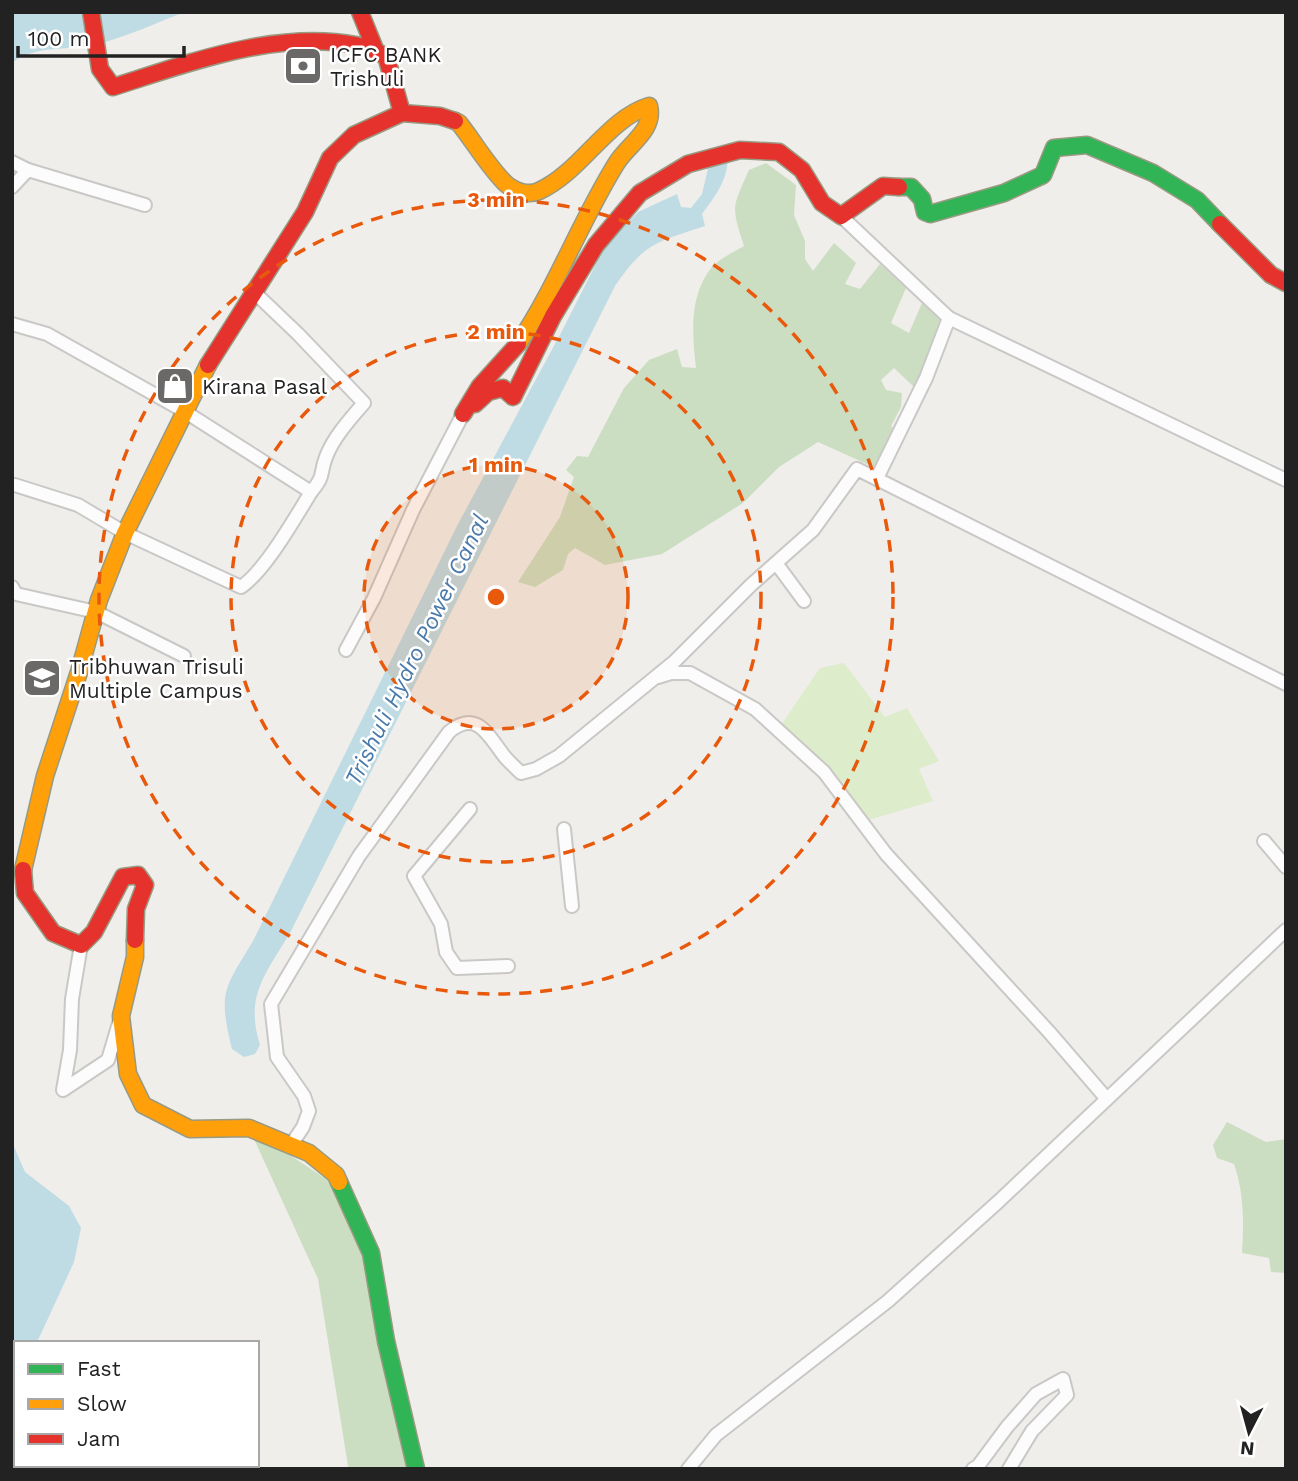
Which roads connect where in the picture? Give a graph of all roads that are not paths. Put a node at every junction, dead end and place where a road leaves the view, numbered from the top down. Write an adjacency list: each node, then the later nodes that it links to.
1 (91, 12): 3 (street)
2 (360, 12): 3 (street)
3 (375, 49): 4 (street)
4 (402, 113): 11 (street); 15 (street)
5 (12, 162): 6 (street)
6 (28, 170): 7 (street); 8 (street)
7 (12, 187)
8 (145, 205)
9 (841, 216): 10 (street); 12 (street); 15 (street)
10 (1286, 283)
11 (253, 291): 14 (street); 19 (street)
12 (949, 318): 16 (street); 17 (street)
13 (12, 324): 14 (street)
14 (184, 411): 19 (street); 20 (street)
15 (463, 414): 25 (street)
16 (877, 478): 21 (street); 28 (street)
17 (1286, 480)
18 (15, 485): 20 (street)
19 (311, 492): 20 (street)
20 (125, 533): 24 (street)
21 (776, 563): 23 (street); 27 (street)
22 (12, 587): 24 (street)
23 (804, 601)
24 (96, 612): 26 (street); 35 (street)
25 (346, 650)
26 (184, 656)
27 (654, 678): 38 (street); 39 (street)
28 (1286, 684)
29 (470, 809): 36 (street)
30 (564, 829): 33 (street)
31 (1264, 841): 32 (street)
32 (1286, 867)
33 (572, 906)
34 (1286, 930): 38 (street)
35 (81, 945): 37 (street); 37 (street)
36 (508, 966)
37 (121, 1016): 39 (street)
38 (1106, 1098): 41 (street)
39 (291, 1145): 40 (street)
40 (415, 1469)
41 (688, 1469)
42 (973, 1469): 43 (street)
43 (1009, 1469)

